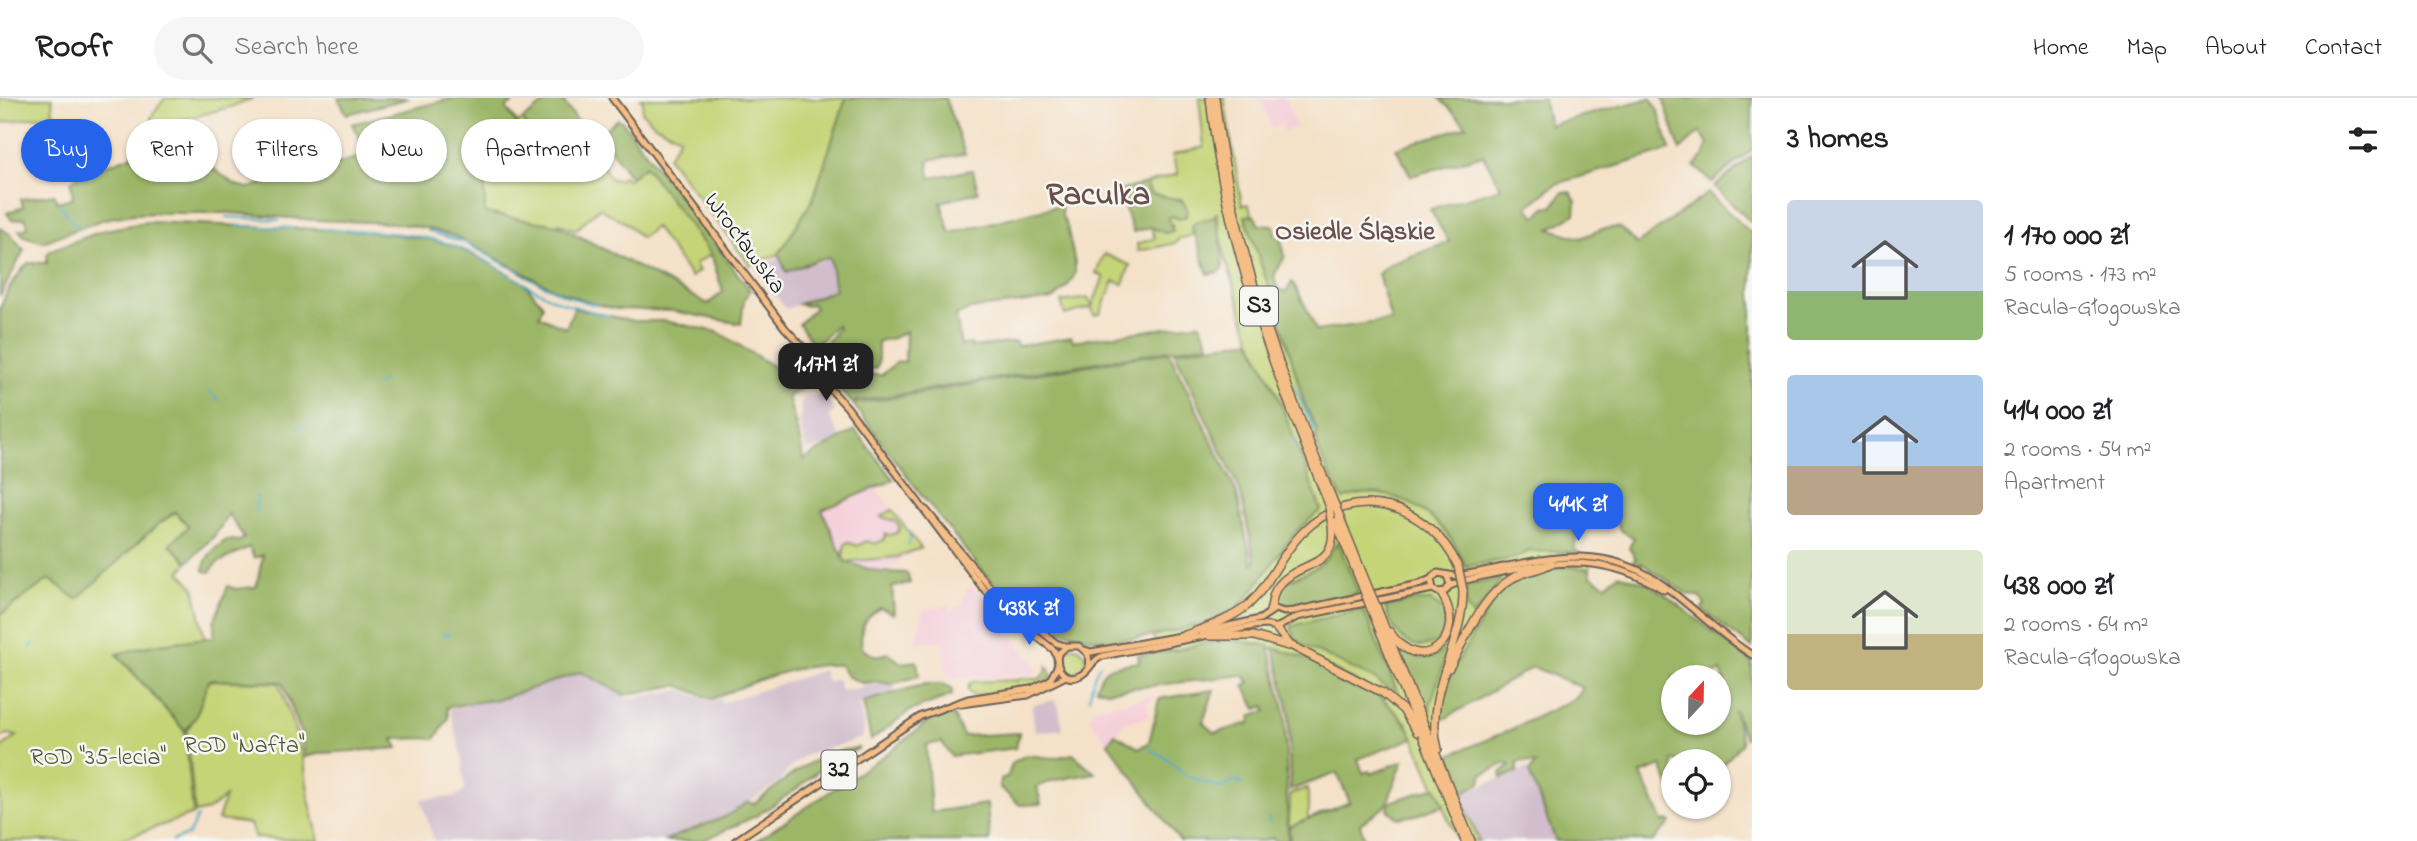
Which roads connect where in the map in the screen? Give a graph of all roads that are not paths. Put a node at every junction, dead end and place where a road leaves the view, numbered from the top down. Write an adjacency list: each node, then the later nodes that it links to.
1 (612, 98): 4 (main road, Wrocławska)
2 (1210, 98): 6 (highway, S3)
3 (1215, 98): 6 (highway, S3)
4 (812, 361): 5 (main road); 5 (main road)
5 (824, 377): 7 (main road)
6 (1330, 506): 8 (highway, S3, bridge)
7 (924, 508): 21 (main road); 25 (main road)
8 (1335, 517): 15 (highway, S3, bridge); 17 (highway)
9 (1551, 563): 12 (main road); 14 (main road); 29 (highway)
10 (1447, 576): 11 (main road); 12 (main road); 14 (main road)
11 (1431, 579): 13 (main road); 16 (main road)
12 (1450, 586): 13 (main road, 32)
13 (1437, 591): 15 (highway); 18 (main road, 32)
14 (1687, 605): 24 (main road)
15 (1374, 609): 31 (highway, S3); 32 (highway, S3)
16 (1282, 611): 17 (main road); 18 (main road)
17 (1268, 612): 18 (main road); 19 (main road)
18 (1276, 626): 20 (main road, 32); 23 (highway)
19 (1185, 635): 22 (main road); 29 (highway, bridge)
20 (1210, 636): 23 (highway); 26 (main road, 32)
21 (1067, 646): 22 (main road); 25 (main road)
22 (1086, 650): 26 (main road)
23 (1302, 652): 31 (highway)
24 (1752, 655)
25 (1057, 657): 27 (main road)
26 (1089, 666): 28 (main road, 32)
27 (1058, 667): 28 (main road); 30 (main road, 32)
28 (1066, 676): 30 (main road, 32)
29 (1438, 691): 32 (highway)
30 (947, 706): 33 (main road, 32)
31 (1429, 751): 34 (highway, S3)
32 (1444, 773): 35 (highway, S3)
33 (735, 841)
34 (1465, 841)
35 (1471, 841)

